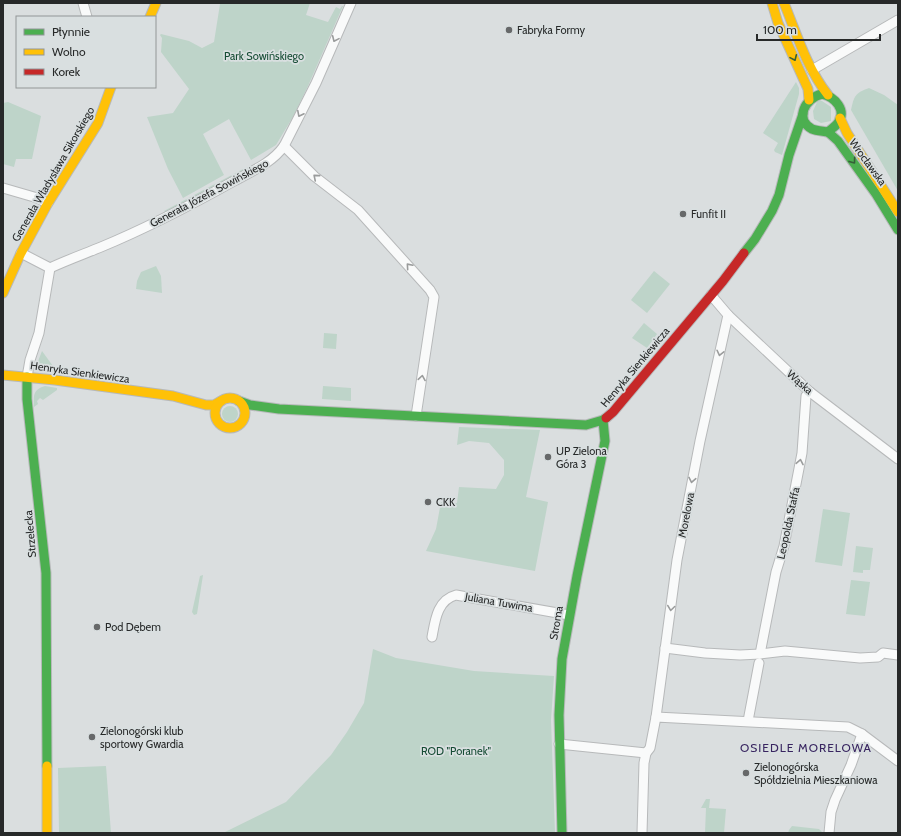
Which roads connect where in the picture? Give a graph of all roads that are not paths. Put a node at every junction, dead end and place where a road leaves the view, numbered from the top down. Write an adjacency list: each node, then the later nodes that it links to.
1 (84, 3): 6 (street)
2 (156, 3): 7 (street)
3 (351, 3): 17 (street, Generała Józefa Sowińskiego, one-way to 17)
4 (772, 3): 12 (street, one-way to 12)
5 (784, 3): 9 (street)
6 (87, 16)
7 (150, 16)
8 (898, 20): 9 (street)
9 (812, 70): 11 (street)
10 (111, 88): 20 (street, Generała Władysława Sikorskiego)
11 (828, 95): 12 (street); 14 (street)
12 (809, 100): 13 (street)
13 (804, 114): 15 (street); 18 (street, Henryka Sienkiewicza)
14 (840, 118): 16 (street); 21 (street, Wrocławska)
15 (817, 131): 16 (street); 18 (street, Henryka Sienkiewicza)
16 (828, 132): 22 (street, Wrocławska, one-way to 22)
17 (284, 146): 24 (street, Generała Józefa Sowińskiego); 35 (street, one-way to 17)
18 (789, 155): 26 (street, Henryka Sienkiewicza)
19 (3, 188): 20 (street)
20 (48, 203): 23 (street, Generała Władysława Sikorskiego)
21 (898, 212)
22 (898, 230)
23 (22, 253): 24 (street); 25 (street, Generała Władysława Sikorskiego)
24 (50, 268): 29 (street, Strzelecka)
25 (3, 293)
26 (711, 295): 27 (street, Wąska); 37 (street, Henryka Sienkiewicza)
27 (728, 315): 30 (street, Wąska); 42 (street, Morelowa, one-way to 42)
28 (3, 375): 29 (street, Henryka Sienkiewicza)
29 (27, 377): 31 (street, Henryka Sienkiewicza); 52 (street, Strzelecka)
30 (810, 392): 39 (street, Wąska); 43 (street, Leopolda Staffa, one-way to 30)
31 (154, 395): 32 (street, Henryka Sienkiewicza); 38 (street, Henryka Sienkiewicza)
32 (221, 401): 33 (street); 38 (street)
33 (239, 401): 34 (street, Henryka Sienkiewicza); 36 (street)
34 (279, 409): 35 (street, Henryka Sienkiewicza); 36 (street, Henryka Sienkiewicza)
35 (416, 416): 37 (street, Henryka Sienkiewicza)
36 (243, 420): 38 (street)
37 (603, 420): 40 (street, Stroma)
38 (218, 421)
39 (898, 459)
40 (569, 615): 41 (street, Juliana Tuwima); 49 (street, Stroma)
41 (432, 637)
42 (665, 648): 43 (street); 46 (street, Morelowa)
43 (760, 654): 44 (street)
44 (898, 655)
45 (759, 663): 47 (street)
46 (656, 717): 47 (street); 50 (street, Morelowa)
47 (748, 721): 48 (street)
48 (862, 734): 51 (street); 55 (street)
49 (559, 744): 50 (street); 53 (street, Stroma)
50 (646, 753): 54 (street, Morelowa)
51 (898, 761)
52 (47, 833)
53 (562, 833)
54 (642, 833)
55 (829, 833)

